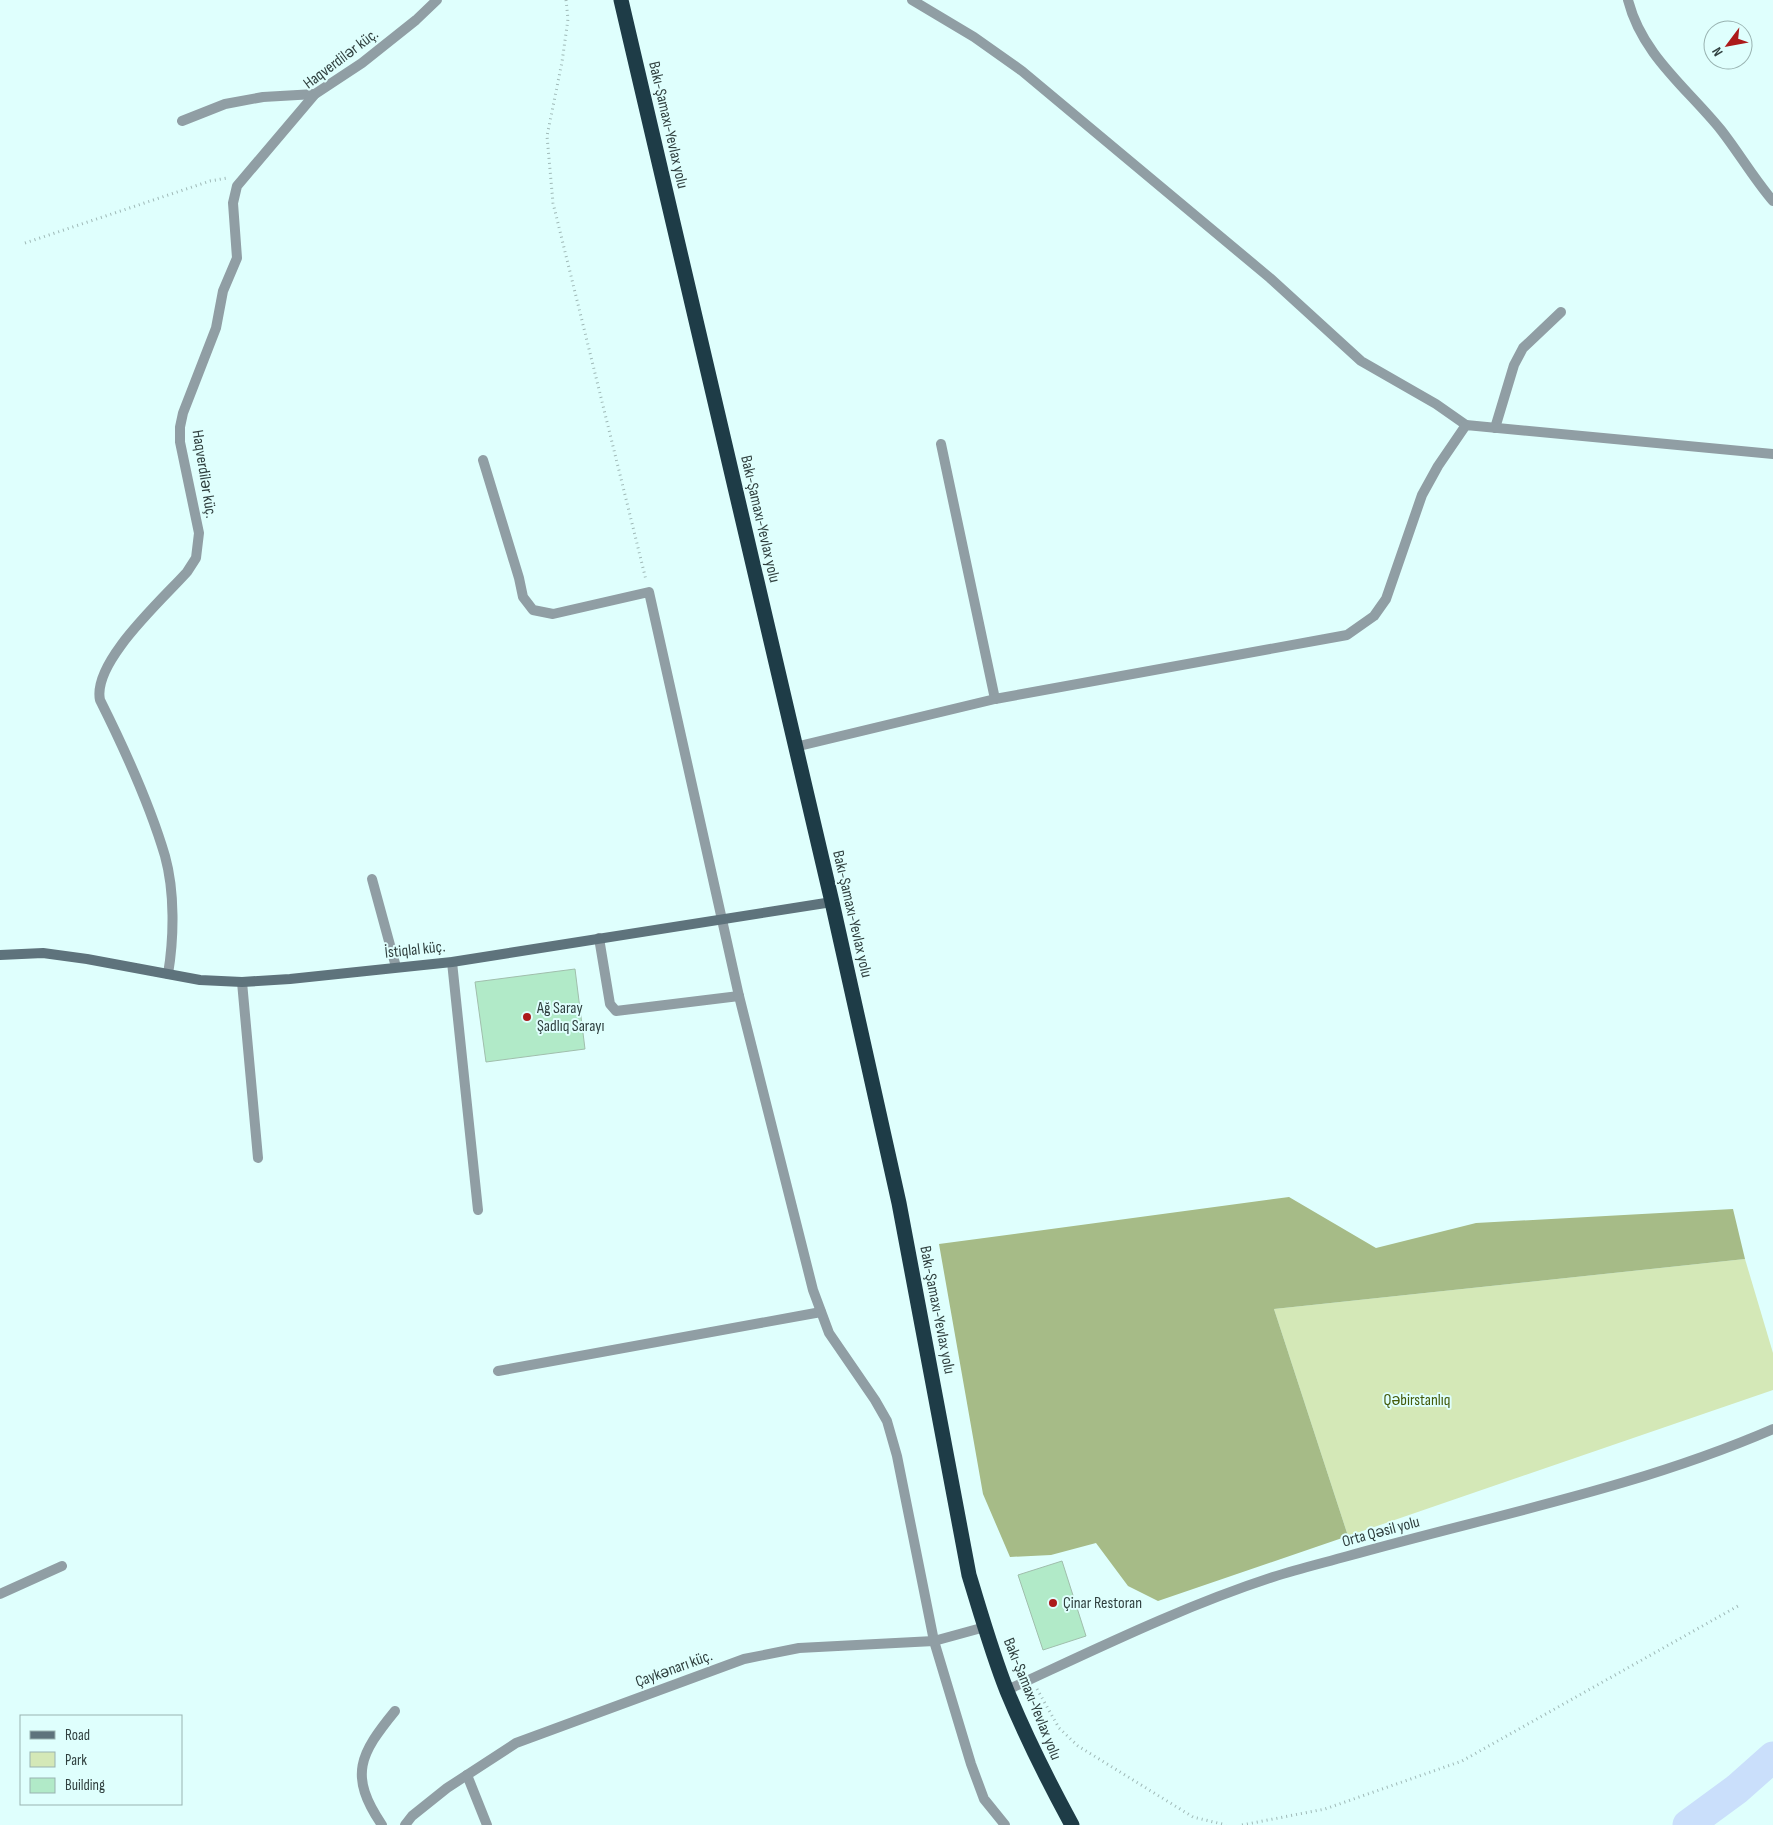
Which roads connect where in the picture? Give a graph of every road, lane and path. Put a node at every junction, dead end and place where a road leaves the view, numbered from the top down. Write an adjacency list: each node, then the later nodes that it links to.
1 (437, 0): 6 (street, Haqverdilər küç.)
2 (566, 0): 17 (path)
3 (622, 0): 19 (highway, Bakı-Şamaxı-Yevlax yolu)
4 (912, 0): 12 (street)
5 (1628, 0): 9 (street)
6 (316, 94): 7 (street); 8 (street, Haqverdilər küç.)
7 (182, 121)
8 (237, 186): 10 (path); 27 (street, Haqverdilər küç.)
9 (1773, 201)
10 (25, 243)
11 (1561, 312): 13 (street)
12 (1466, 425): 13 (street); 18 (street)
13 (1495, 428): 15 (street)
14 (941, 444): 18 (street)
15 (1773, 454)
16 (483, 460): 17 (street)
17 (649, 592): 22 (street)
18 (996, 699): 19 (street)
19 (795, 747): 21 (highway, Bakı-Şamaxı-Yevlax yolu)
20 (372, 880): 26 (street)
21 (832, 902): 22 (street, İstiqlal küç.); 38 (highway, Bakı-Şamaxı-Yevlax yolu)
22 (721, 919): 23 (street, İstiqlal küç.); 29 (street)
23 (599, 938): 25 (street, İstiqlal küç.); 29 (street)
24 (0, 954): 27 (street, İstiqlal küç.)
25 (452, 962): 26 (street, İstiqlal küç.); 31 (street)
26 (396, 967): 28 (street, İstiqlal küç.)
27 (168, 974): 28 (street, İstiqlal küç.)
28 (242, 982): 30 (street)
29 (739, 996): 32 (street)
30 (258, 1158)
31 (478, 1210)
32 (821, 1312): 33 (street); 39 (street)
33 (498, 1371)
34 (1773, 1429): 40 (street, Orta Qəsil yolu)
35 (62, 1566): 36 (street)
36 (0, 1594)
37 (1738, 1606): 50 (path)
38 (985, 1628): 39 (street, Çaykənarı küç.); 41 (highway, Bakı-Şamaxı-Yevlax yolu)
39 (934, 1641): 43 (street, Çaykənarı küç.); 47 (street)
40 (1031, 1679): 41 (street, Orta Qəsil yolu); 49 (path)
41 (1007, 1690): 48 (highway, Bakı-Şamaxı-Yevlax yolu)
42 (395, 1711): 44 (street)
43 (467, 1775): 45 (street, Çaykənarı küç.); 46 (street)
44 (382, 1825)
45 (405, 1825)
46 (487, 1825)
47 (1005, 1825)
48 (1072, 1825)
49 (1226, 1825)
50 (1242, 1825)

